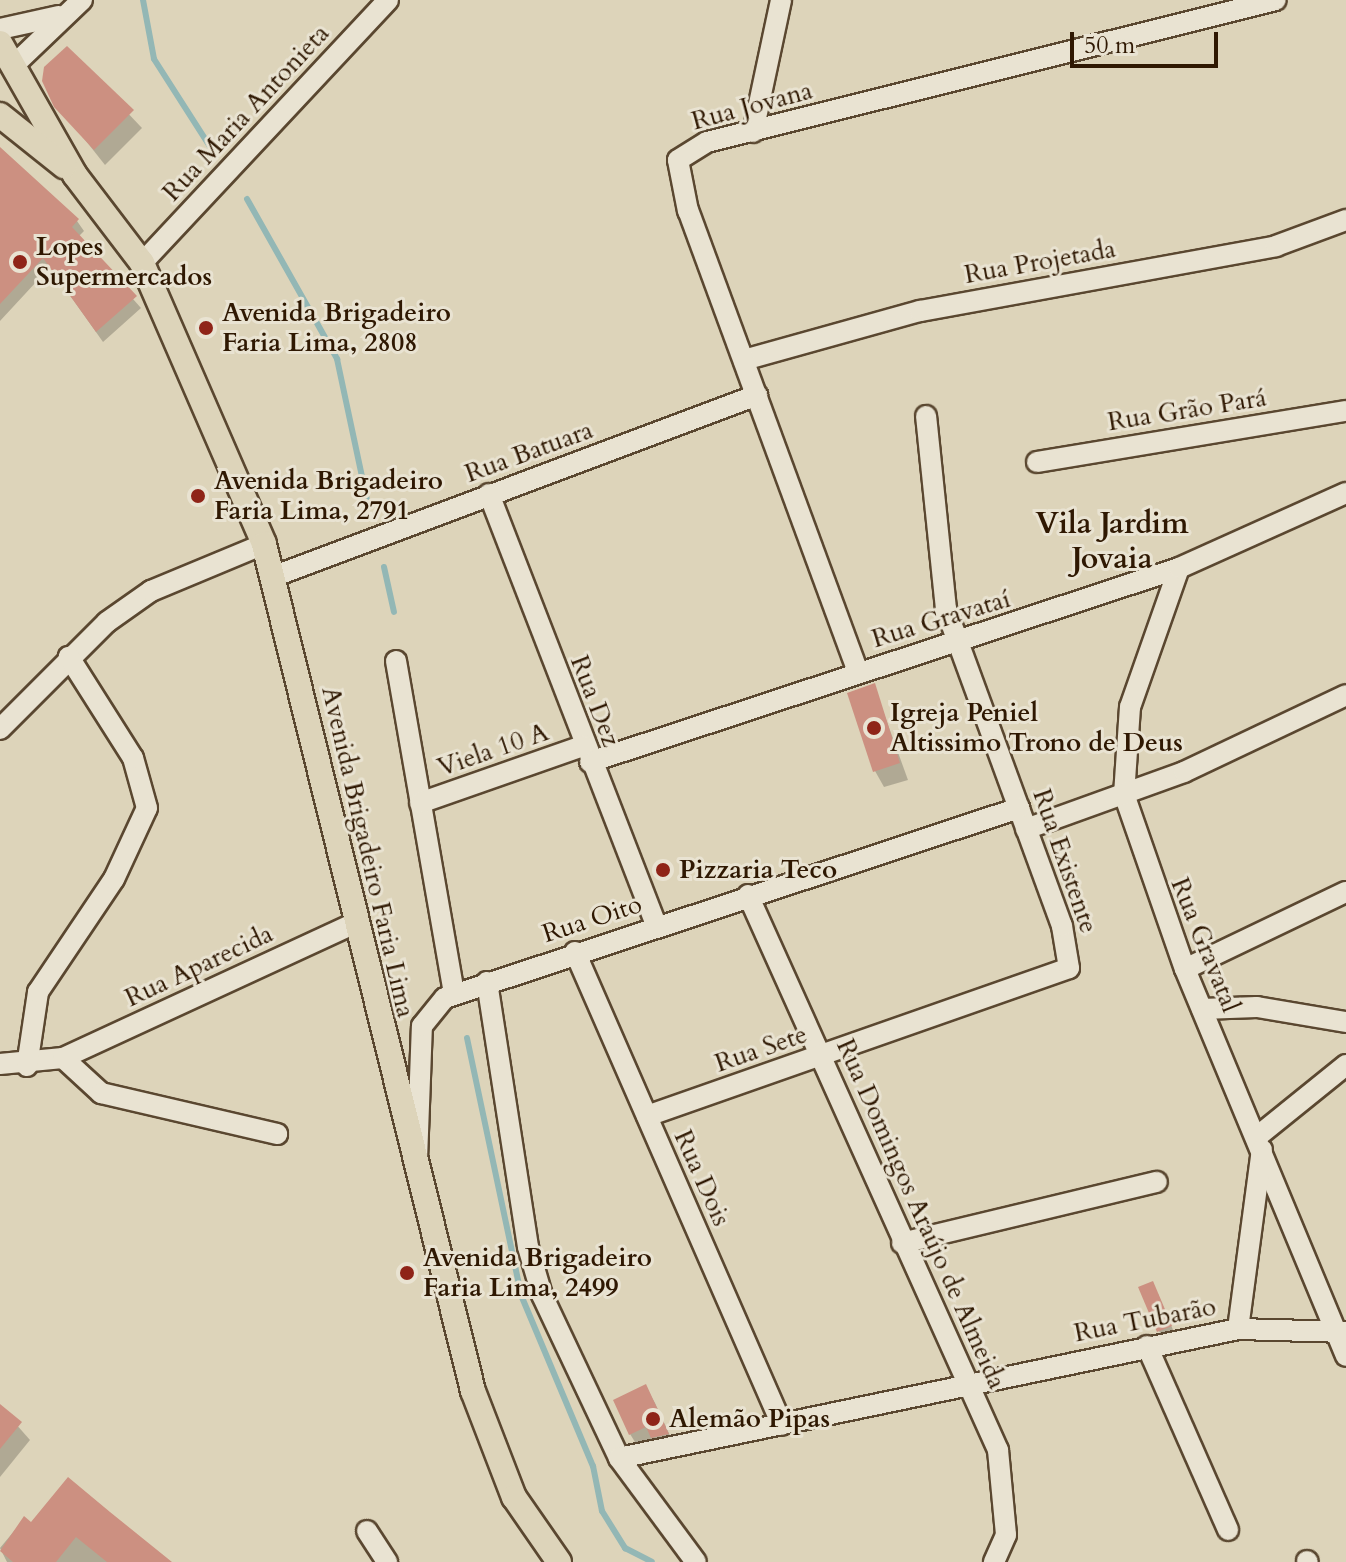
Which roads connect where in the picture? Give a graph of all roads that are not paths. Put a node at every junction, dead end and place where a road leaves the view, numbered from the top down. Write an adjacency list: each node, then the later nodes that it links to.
1 (388, 0): 12 (street, Rua Maria Antonieta)
2 (781, 0): 9 (street)
3 (1276, 0): 9 (street, Rua Jovana)
4 (76, 5): 5 (street); 7 (street)
5 (0, 29)
6 (0, 43): 7 (main road, Avenida Brigadeiro Faria Lima)
7 (7, 71): 10 (main road, Avenida Brigadeiro Faria Lima)
8 (0, 115): 10 (main road, Avenida Brigadeiro Faria Lima)
9 (753, 132): 13 (street, Rua Jovana)
10 (75, 175): 12 (main road, Avenida Brigadeiro Faria Lima)
11 (1346, 220): 13 (street, Rua Projetada)
12 (142, 263): 20 (main road, Avenida Brigadeiro Faria Lima)
13 (744, 360): 14 (street, Rua Jovana)
14 (757, 395): 19 (street, Rua Batuara); 26 (street, Rua Jovana)
15 (1346, 411): 17 (street, Rua Grão Pará)
16 (926, 416): 23 (street, Rua Existente)
17 (1037, 462)
18 (1346, 493): 21 (street, Rua Gravataí)
19 (489, 494): 22 (street, Rua Batuara); 29 (street, Rua Dez)
20 (264, 544): 22 (main road, Avenida Brigadeiro Faria Lima); 24 (street)
21 (1179, 568): 23 (street, Rua Gravataí); 30 (street, Rua Gravatal)
22 (275, 576): 36 (main road, Avenida Brigadeiro Faria Lima)
23 (956, 641): 26 (street, Rua Gravataí); 32 (street, Rua Existente)
24 (69, 657): 28 (street); 49 (street)
25 (396, 661): 31 (street)
26 (858, 672): 29 (street, Rua Gravataí)
27 (1346, 695): 30 (street)
28 (0, 729)
29 (587, 754): 31 (street, Viela 10 A); 37 (street, Rua Dez)
30 (1124, 794): 33 (street); 39 (street, Rua Gravatal)
31 (420, 803): 42 (street)
32 (1019, 808): 33 (street, Rua Existente); 35 (street, Rua Oito)
33 (1026, 829): 41 (street, Rua Existente)
34 (1346, 892): 39 (street)
35 (748, 895): 37 (street, Rua Oito); 45 (street, Rua Domingos Araújo de Almeida)
36 (357, 922): 46 (street, Rua Aparecida); 53 (main road, Avenida Brigadeiro Faria Lima)
37 (656, 925): 38 (street, Rua Oito)
38 (575, 952): 40 (street, Rua Oito); 50 (street, Rua Dois)
39 (1185, 969): 43 (street, Rua Gravatal)
40 (487, 982): 42 (street, Rua Oito); 62 (street)
41 (1030, 987): 45 (street, Rua Sete)
42 (454, 993): 53 (street, Rua Oito)
43 (1202, 1009): 44 (street); 52 (street, Rua Gravatal)
44 (1346, 1022)
45 (822, 1055): 50 (street, Rua Sete); 55 (street, Rua Domingos Araújo de Almeida)
46 (63, 1058): 49 (street, Rua Aparecida); 51 (street)
47 (0, 1064): 49 (street, Rua Aparecida)
48 (1346, 1065): 52 (street)
49 (27, 1066)
50 (647, 1116): 61 (street, Rua Dois)
51 (277, 1134)
52 (1260, 1141): 56 (street); 57 (street, Rua Gravatal)
53 (414, 1167): 66 (main road, Avenida Brigadeiro Faria Lima)
54 (1157, 1182): 55 (street)
55 (902, 1243): 60 (street, Rua Domingos Araújo de Almeida)
56 (1238, 1329): 57 (street, Rua Tubarão); 58 (street, Rua Tubarão)
57 (1341, 1330): 59 (street, Rua Gravatal)
58 (1147, 1346): 60 (street, Rua Tubarão); 63 (street)
59 (1346, 1356)
60 (967, 1385): 61 (street, Rua Tubarão); 68 (street, Rua Domingos Araújo de Almeida)
61 (782, 1425): 62 (street, Rua Tubarão)
62 (619, 1458): 67 (street)
63 (1228, 1530)
64 (367, 1531): 65 (street)
65 (387, 1562)
66 (559, 1562)
67 (696, 1562)
68 (994, 1562)

